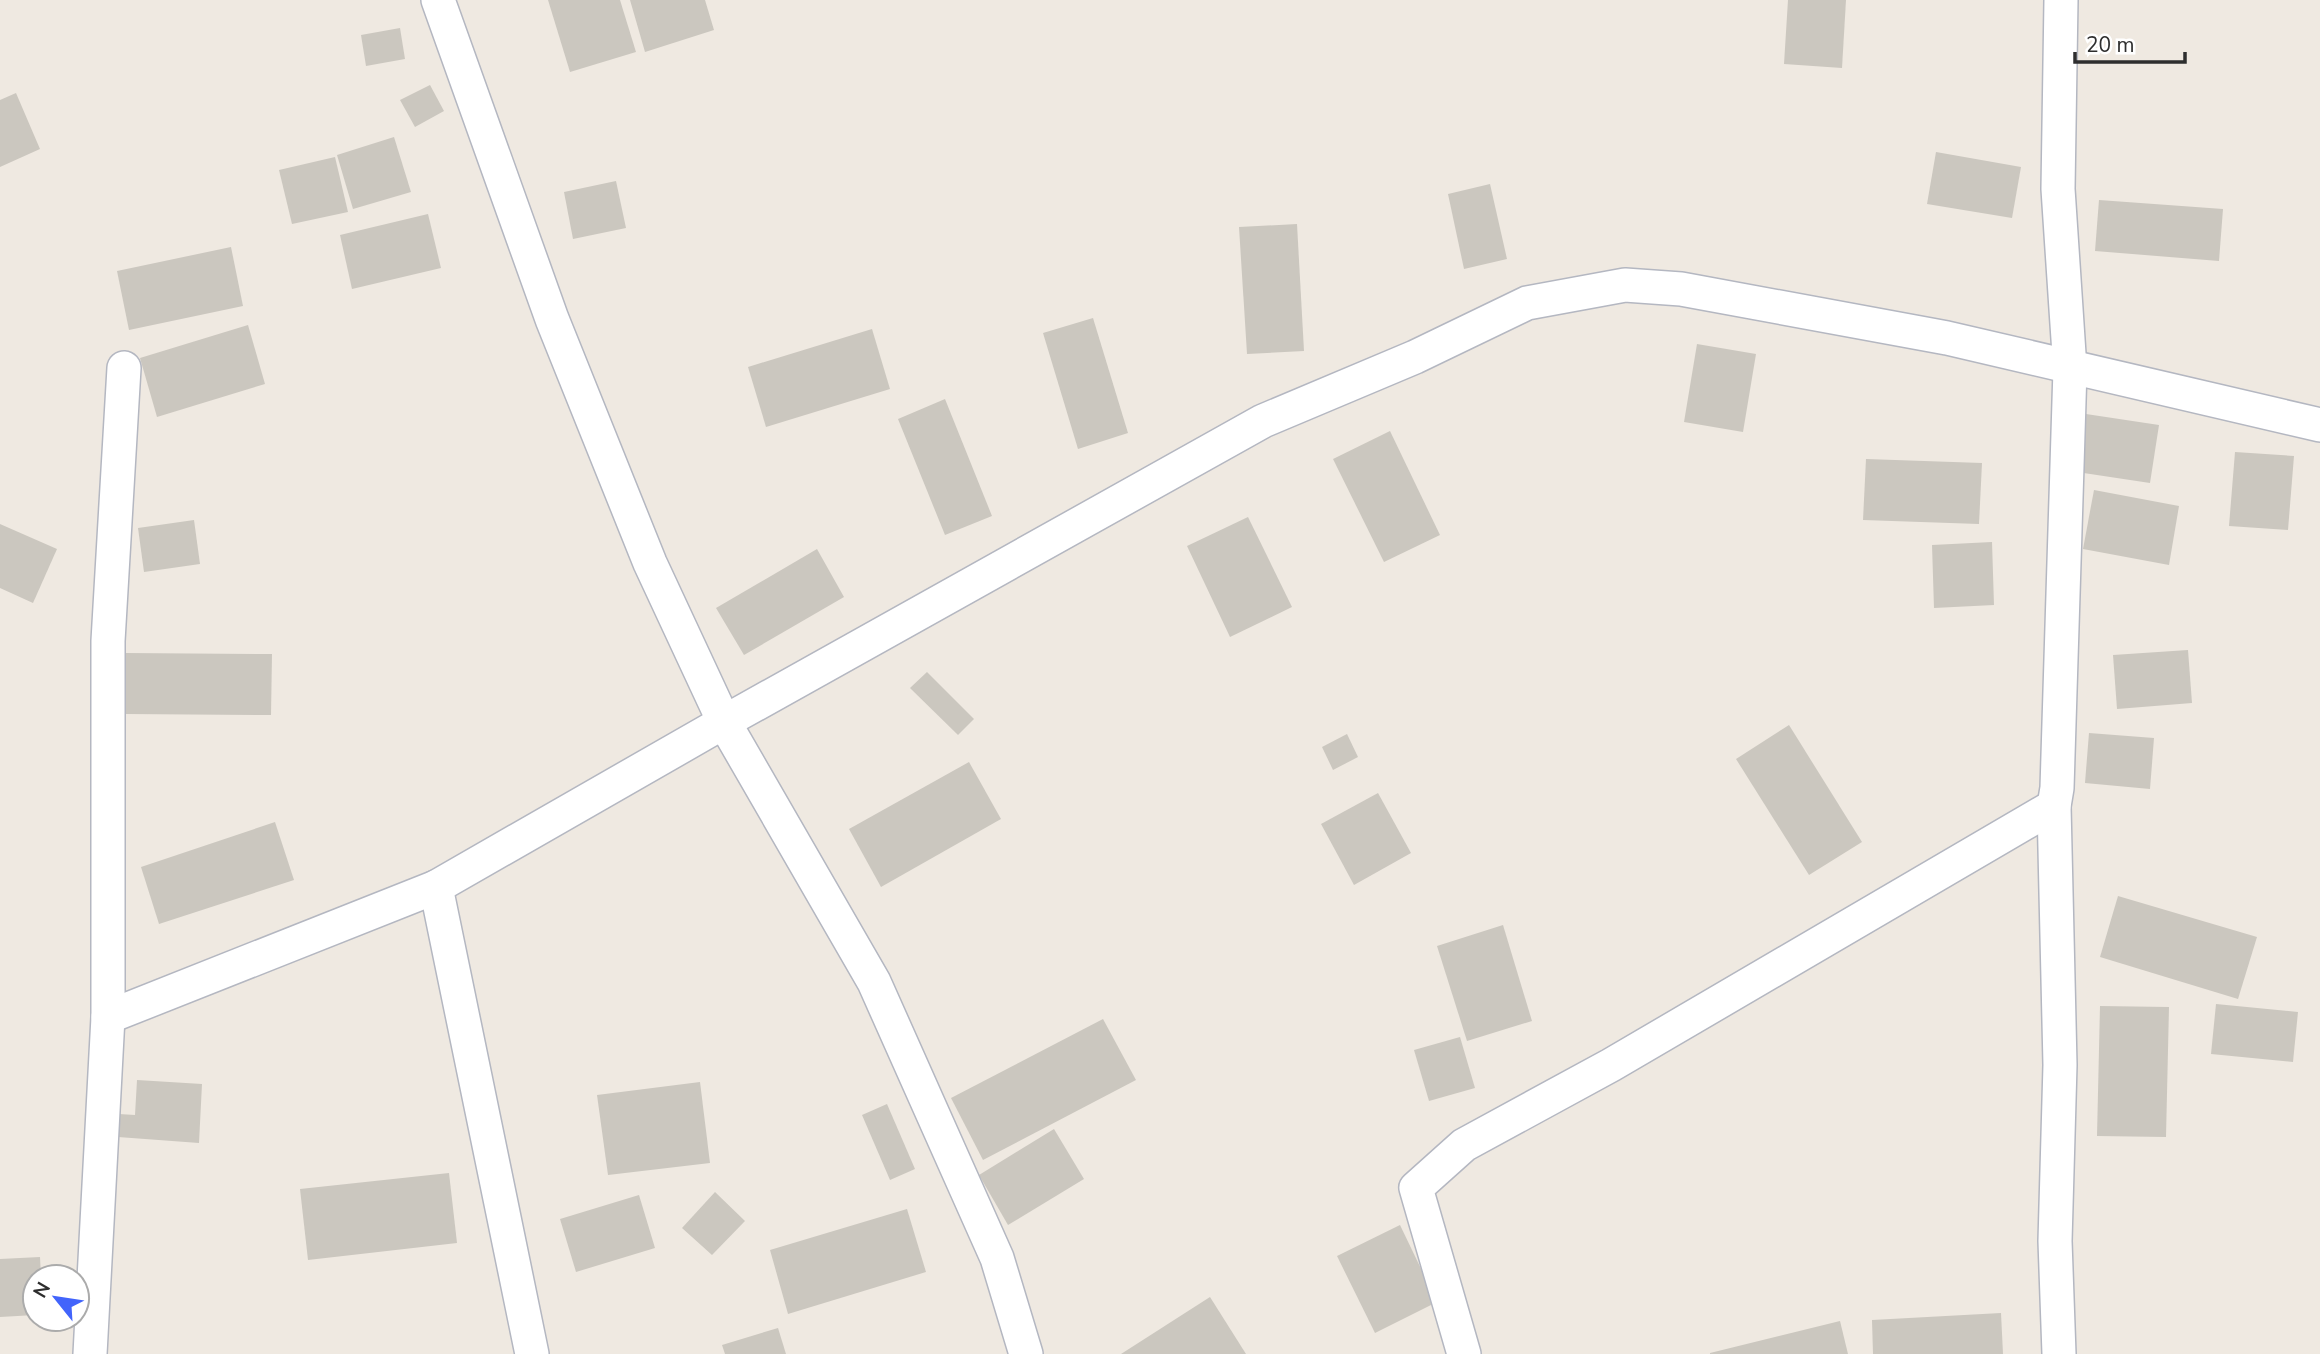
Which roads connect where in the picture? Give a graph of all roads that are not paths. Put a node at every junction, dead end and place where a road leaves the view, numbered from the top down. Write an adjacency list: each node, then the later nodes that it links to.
1 (438, 0): 6 (street)
2 (2061, 0): 4 (street)
3 (124, 368): 9 (street)
4 (2070, 369): 5 (street); 6 (street); 7 (street)
5 (2320, 425)
6 (724, 722): 8 (street); 12 (street)
7 (2054, 806): 13 (street); 14 (street)
8 (436, 887): 9 (street); 11 (street)
9 (108, 1017): 10 (street)
10 (90, 1354)
11 (532, 1354)
12 (1026, 1354)
13 (1464, 1354)
14 (2059, 1354)

